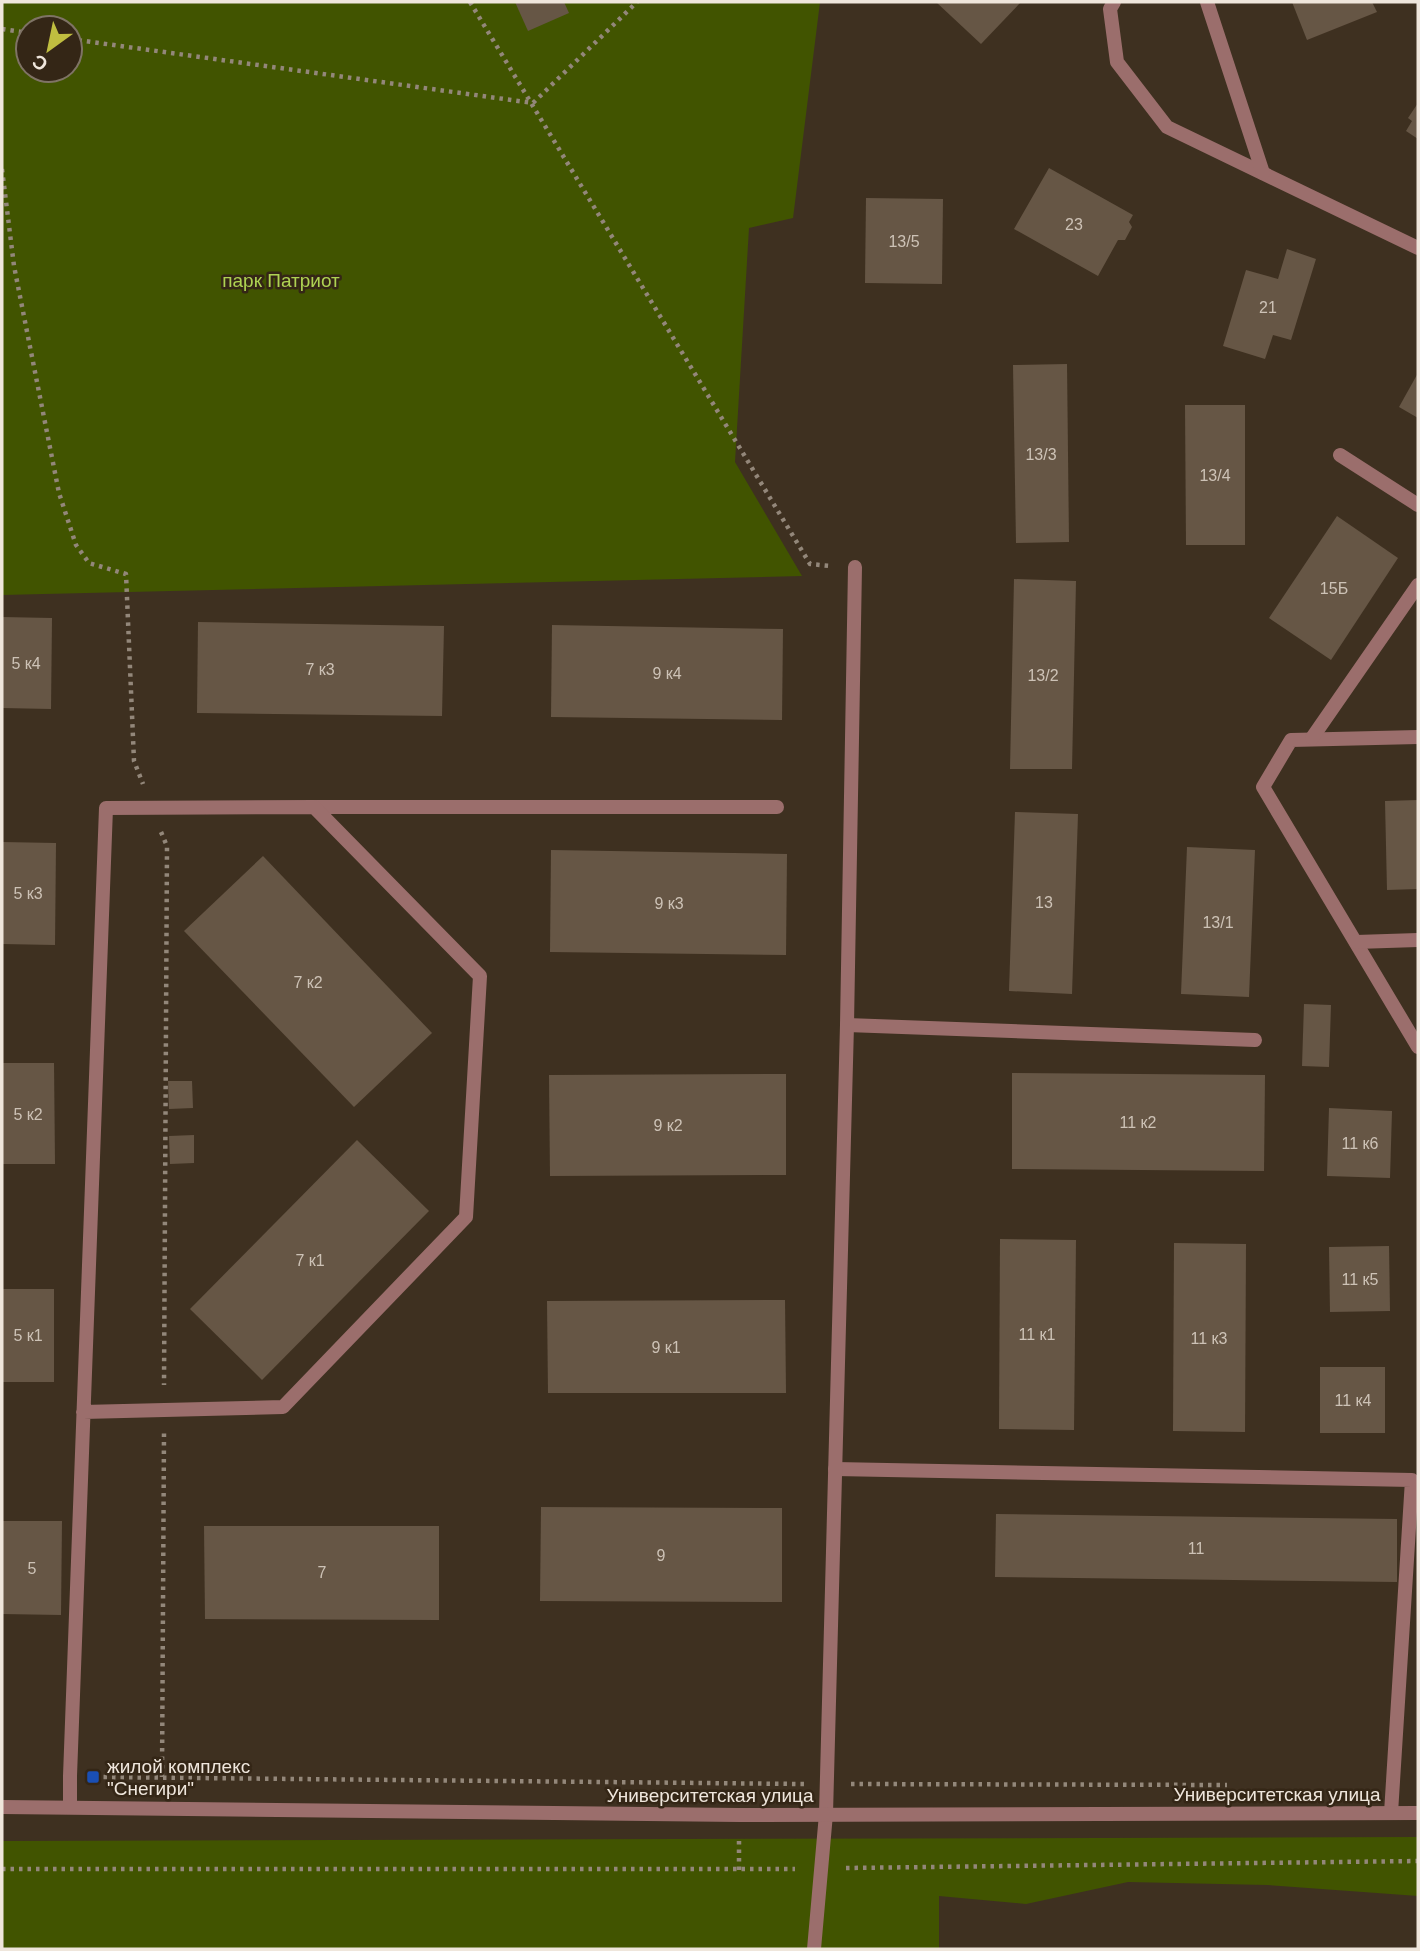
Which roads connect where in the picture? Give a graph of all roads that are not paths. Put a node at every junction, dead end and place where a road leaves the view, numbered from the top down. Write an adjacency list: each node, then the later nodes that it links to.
1 (1114, 2): 3 (street)
2 (1207, 2): 3 (street)
3 (1263, 173): 4 (street)
4 (1418, 248)
5 (1340, 455): 6 (street)
6 (1418, 505)
7 (855, 567): 15 (street)
8 (1418, 586): 10 (street)
9 (1418, 737): 10 (street)
10 (1312, 738): 14 (street)
11 (314, 807): 12 (street); 18 (street); 18 (street)
12 (777, 807)
13 (1418, 940): 14 (street)
14 (1356, 942): 17 (street)
15 (847, 1025): 16 (street); 19 (street)
16 (1255, 1040)
17 (1418, 1047)
18 (83, 1412): 21 (street)
19 (835, 1469): 22 (street); 24 (street)
20 (2, 1807): 21 (street, Университетская улица)
21 (70, 1807): 24 (street, Университетская улица)
22 (1391, 1813): 23 (street, Университетская улица); 24 (street, Университетская улица)
23 (1418, 1813)
24 (826, 1814): 25 (street)
25 (814, 1949)

